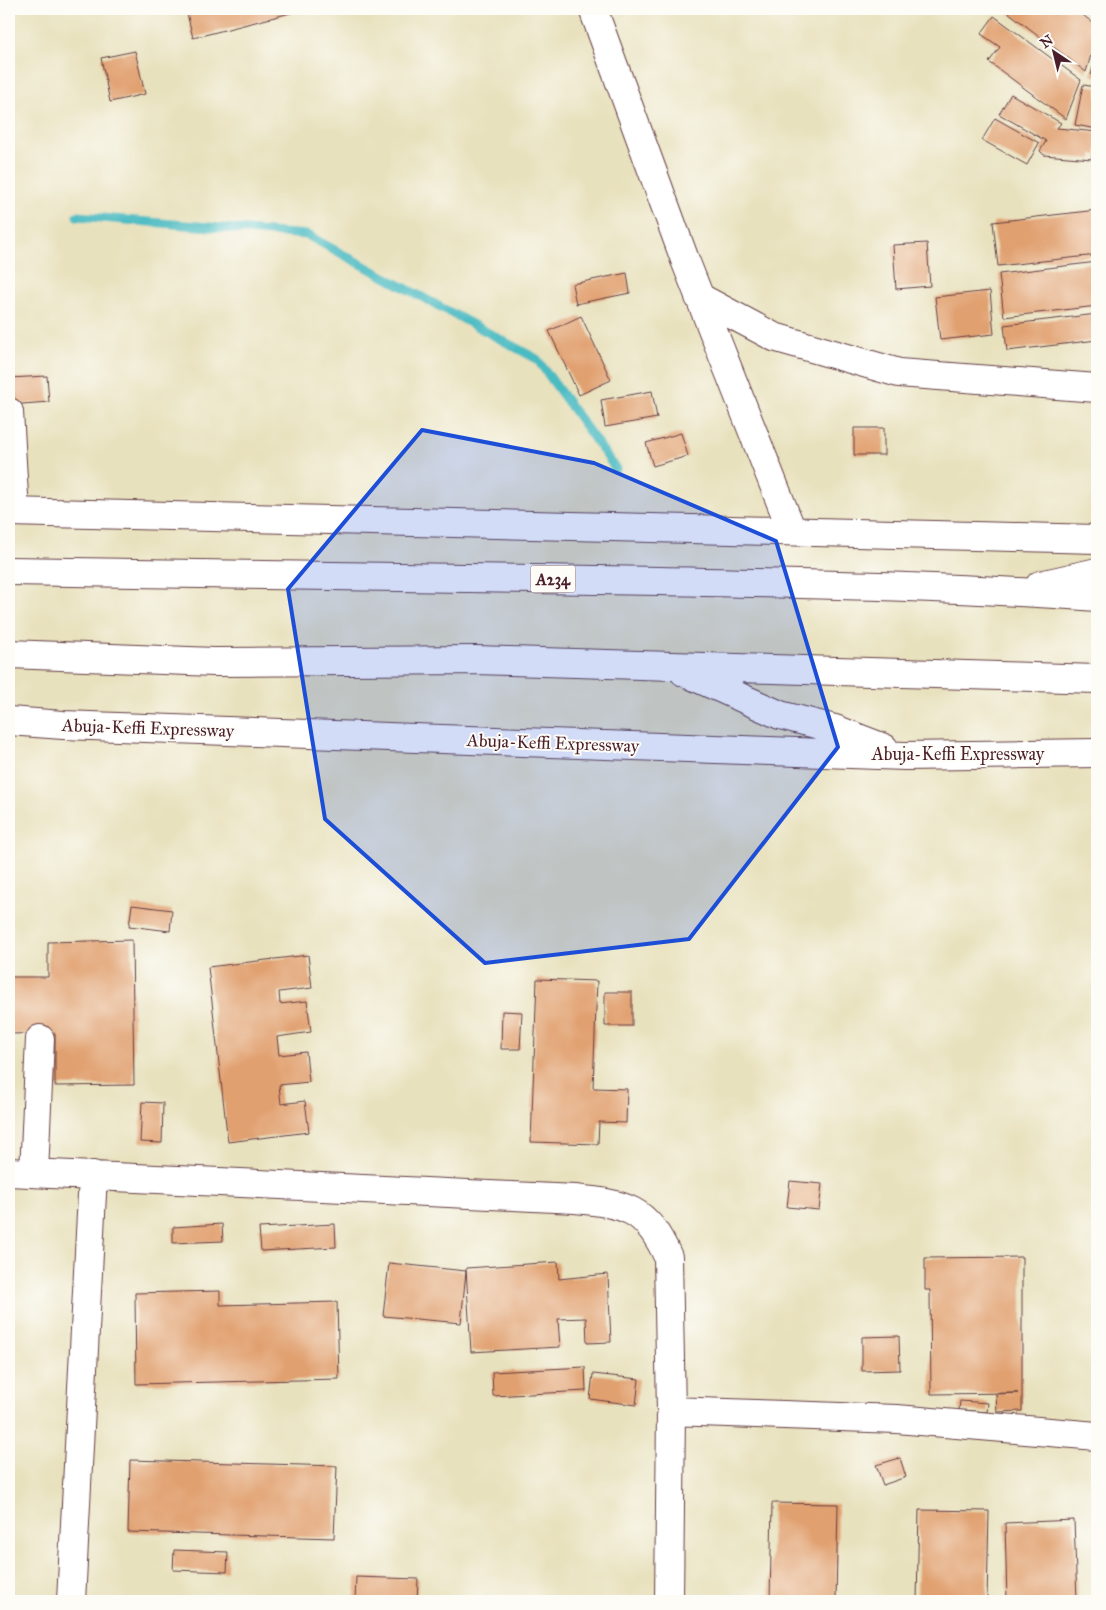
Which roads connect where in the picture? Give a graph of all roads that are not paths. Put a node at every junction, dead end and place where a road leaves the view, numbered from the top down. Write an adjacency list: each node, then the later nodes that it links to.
1 (593, 9): 2 (main road)
2 (699, 297): 3 (main road); 6 (main road)
3 (1097, 388)
4 (9, 412): 5 (main road)
5 (12, 512): 6 (main road)
6 (792, 531): 7 (main road)
7 (1097, 539)
8 (9, 571): 10 (main road, A234)
9 (1097, 572): 10 (main road)
10 (1015, 591): 11 (main road, A234)
11 (1097, 597)
12 (9, 654): 13 (main road)
13 (671, 667): 14 (main road); 17 (main road)
14 (1097, 679)
15 (9, 722): 17 (main road, Abuja-Keffi Expressway)
16 (1097, 753): 17 (main road, Abuja-Keffi Expressway)
17 (905, 756)
18 (40, 1039): 19 (main road)
19 (21, 1172): 20 (main road)
20 (93, 1175): 21 (main road); 23 (main road)
21 (671, 1411): 22 (main road); 24 (main road)
22 (1097, 1436)
23 (71, 1601)
24 (669, 1601)

